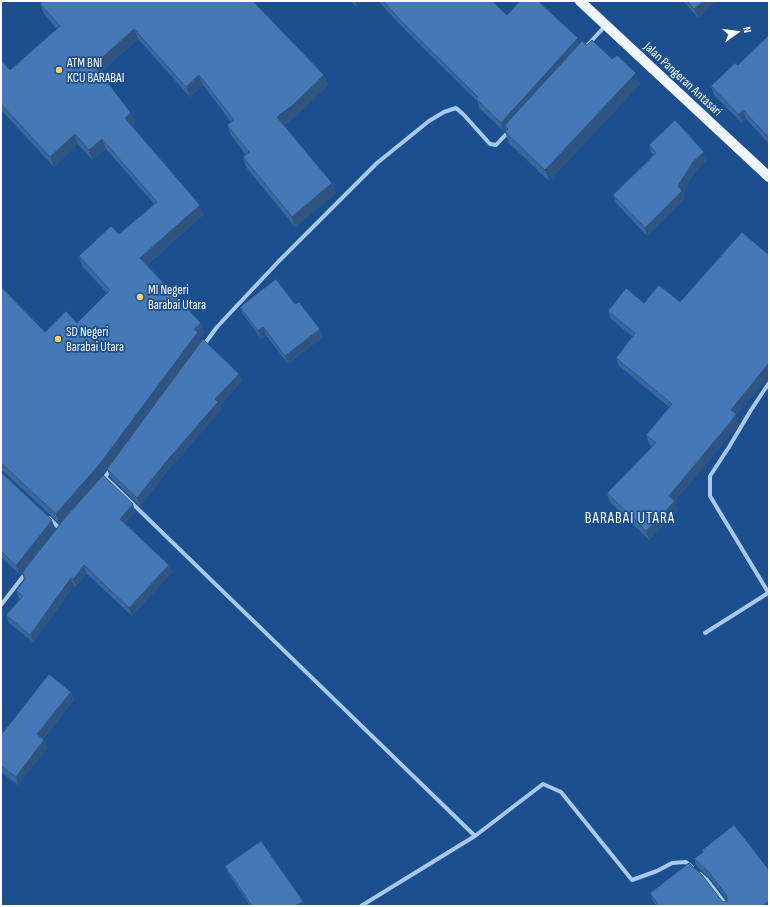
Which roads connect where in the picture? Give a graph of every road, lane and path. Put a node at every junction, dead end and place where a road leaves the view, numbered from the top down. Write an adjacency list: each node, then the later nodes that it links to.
1 (580, 1): 2 (main road, Jalan Pangeran Antasari)
2 (606, 25): 3 (street); 5 (main road, Jalan Pangeran Antasari)
3 (580, 54)
4 (512, 128): 6 (street)
5 (769, 177)
6 (199, 352)
7 (769, 383): 16 (street)
8 (115, 464): 9 (street)
9 (105, 477): 10 (street); 19 (street)
10 (100, 483)
11 (44, 514): 13 (street)
12 (64, 524): 13 (street)
13 (60, 529): 14 (street)
14 (56, 535)
15 (28, 570): 17 (street)
16 (768, 593): 18 (street)
17 (1, 605)
18 (705, 633)
19 (475, 836): 20 (street); 21 (street)
20 (361, 906)
21 (727, 906)

